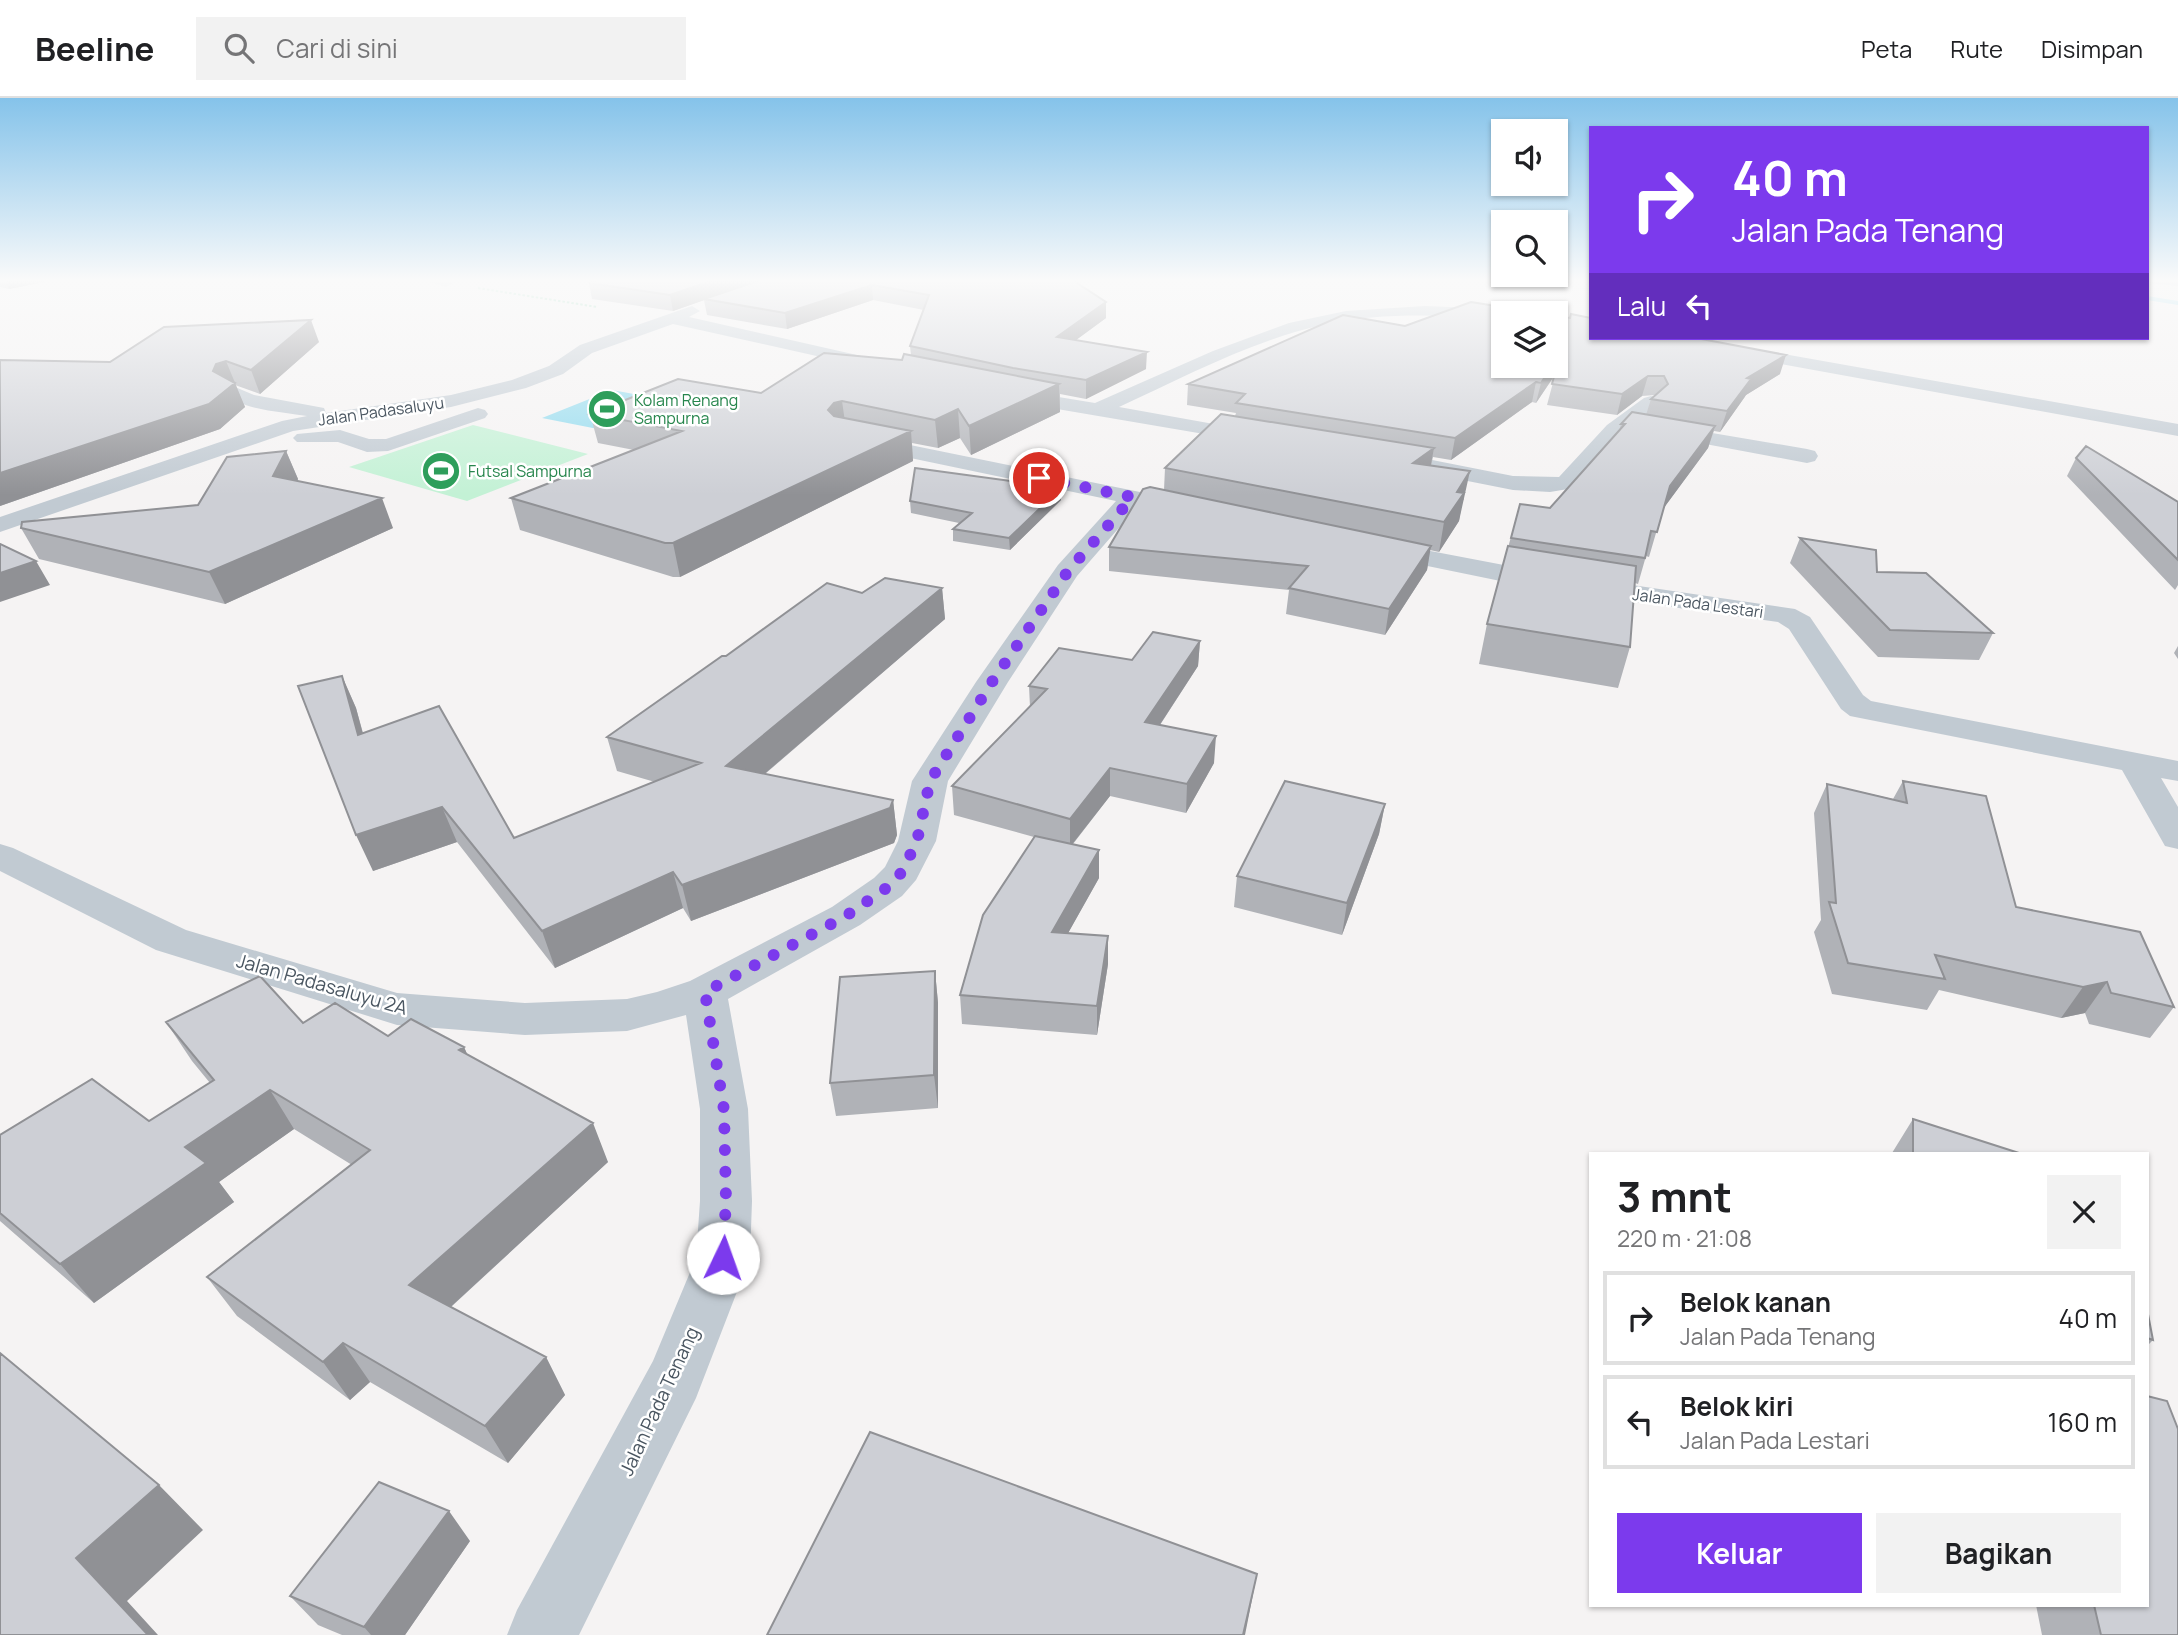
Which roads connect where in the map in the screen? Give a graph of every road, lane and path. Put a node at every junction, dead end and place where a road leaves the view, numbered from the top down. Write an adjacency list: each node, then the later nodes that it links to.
1 (581, 351): 11 (street, Jalan Padasaluyu)
2 (812, 351): 5 (street)
3 (1233, 351): 9 (street)
4 (1736, 351): 13 (street)
5 (892, 369)
6 (990, 391): 9 (street)
7 (235, 393): 11 (street)
8 (1651, 402): 12 (street)
9 (1097, 410): 15 (street)
10 (487, 411): 16 (street)
11 (340, 416): 16 (street, Jalan Padasaluyu)
12 (1622, 424): 17 (street); 18 (street)
13 (2178, 430)
14 (845, 438): 19 (street)
15 (1271, 440)
16 (232, 443): 21 (street, Jalan Padasaluyu)
17 (1807, 456)
18 (1392, 460)
19 (1133, 497): 20 (street); 27 (street)
20 (1210, 513)
21 (0, 525)
22 (1353, 543): 23 (street, Jalan Pada Lestari)
23 (2135, 763): 24 (street, Jalan Pada Lestari); 25 (street)
24 (2178, 771)
25 (2178, 838)
26 (0, 856): 27 (street, Jalan Padasaluyu 2A)
27 (705, 992): 28 (street, Jalan Pada Tenang)
28 (542, 1635)

